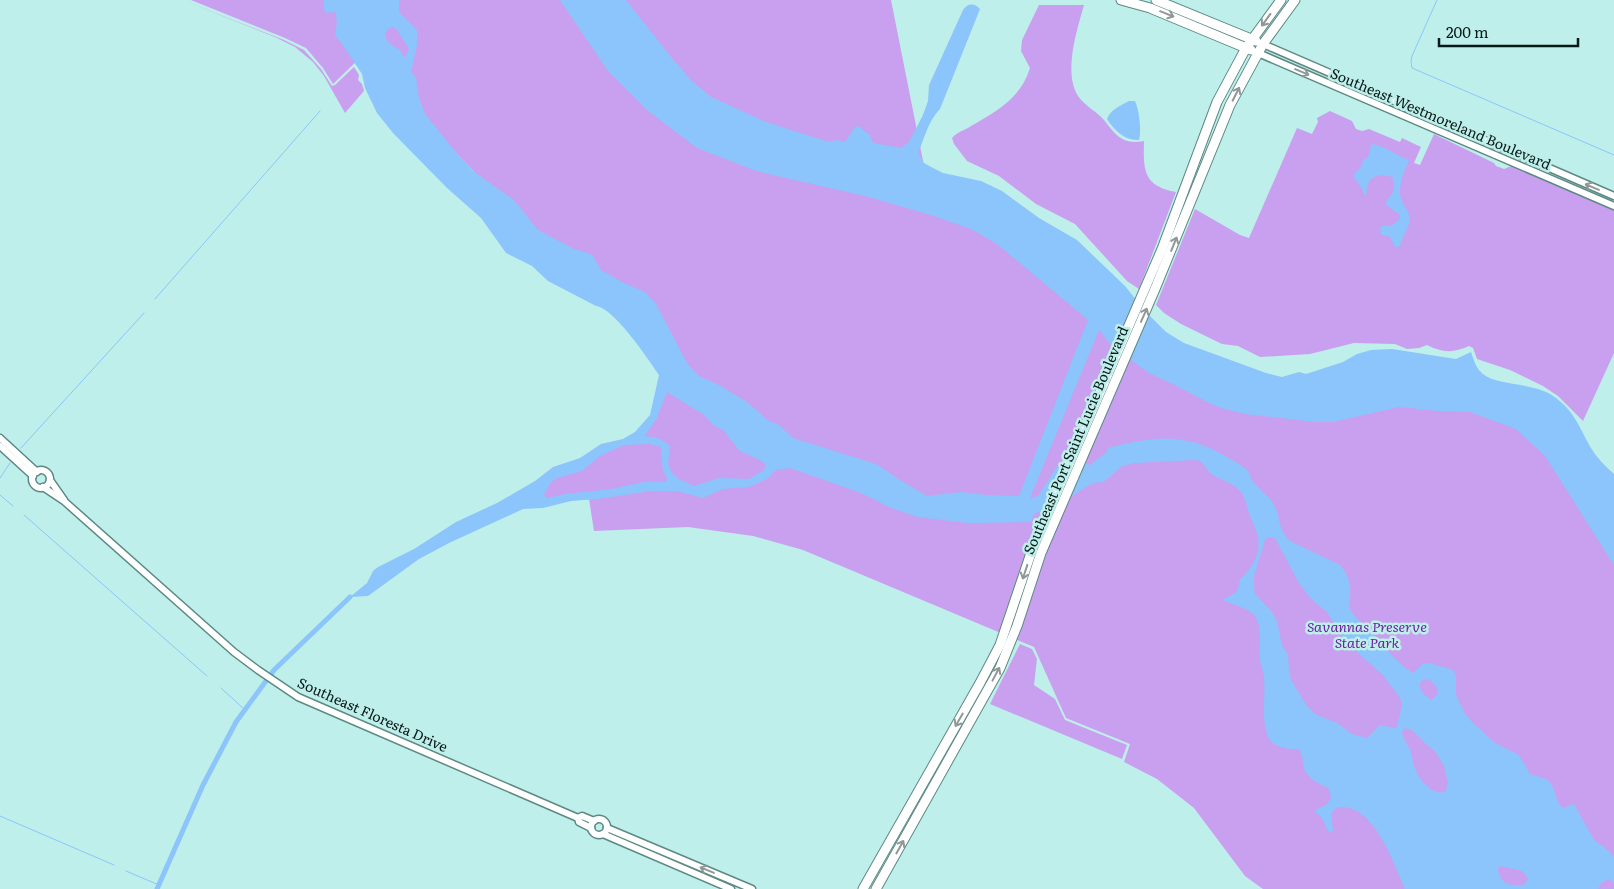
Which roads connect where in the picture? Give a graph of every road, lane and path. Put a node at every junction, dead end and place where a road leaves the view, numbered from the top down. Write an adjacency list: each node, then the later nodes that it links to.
1 (1121, 0): 7 (main road, one-way to 7)
2 (1156, 0): 5 (main road)
3 (1280, 0): 5 (main road, Southeast Port Saint Lucie Boulevard, one-way to 5)
4 (1295, 0): 6 (main road, Southeast Port Saint Lucie Boulevard)
5 (1252, 39): 6 (main road); 7 (main road, Southeast Port Saint Lucie Boulevard)
6 (1263, 44): 8 (main road, Southeast Port Saint Lucie Boulevard); 11 (street, Southeast Westmoreland Boulevard, one-way to 6)
7 (1246, 48): 8 (main road); 9 (main road, Southeast Port Saint Lucie Boulevard)
8 (1258, 53): 10 (main road, Southeast Port Saint Lucie Boulevard, one-way to 8); 12 (street, Southeast Westmoreland Boulevard, one-way to 12)
9 (1196, 157): 10 (main road); 13 (main road, Southeast Port Saint Lucie Boulevard)
10 (1200, 181): 13 (main road, Southeast Port Saint Lucie Boulevard, one-way to 10)
11 (1614, 196)
12 (1614, 206)
13 (1151, 287): 14 (main road, Southeast Port Saint Lucie Boulevard)
14 (1114, 372): 21 (main road, Southeast Port Saint Lucie Boulevard, one-way to 21); 22 (main road, Southeast Port Saint Lucie Boulevard, one-way to 14)
15 (0, 438): 17 (street)
16 (0, 446): 17 (street)
17 (35, 474): 18 (street); 19 (street)
18 (50, 480): 19 (street); 20 (street, Southeast Floresta Drive)
19 (43, 487): 20 (street, Southeast Floresta Drive)
20 (64, 502): 23 (street, Southeast Floresta Drive)
21 (980, 683): 22 (main road); 27 (main road, Southeast Port Saint Lucie Boulevard, one-way to 27)
22 (979, 707): 28 (main road, Southeast Port Saint Lucie Boulevard, one-way to 22)
23 (592, 824): 24 (street); 24 (street)
24 (605, 831): 25 (street); 26 (street, one-way to 24)
25 (731, 889)
26 (752, 889)
27 (863, 889)
28 (876, 889)

